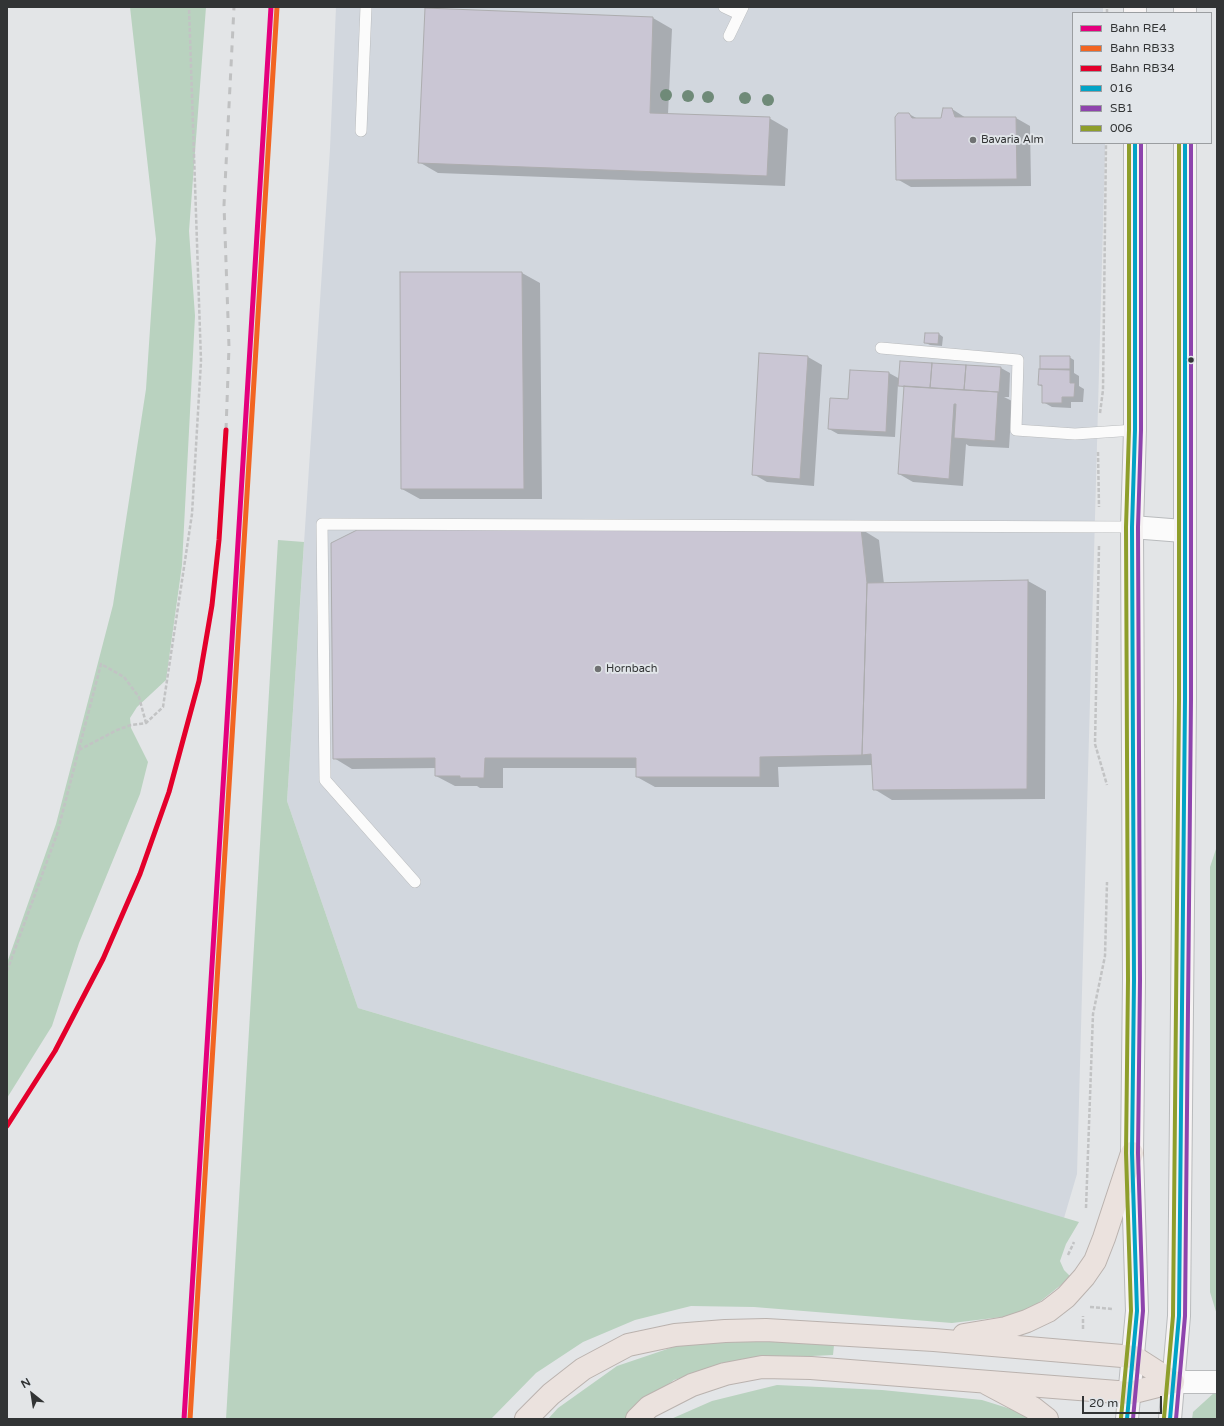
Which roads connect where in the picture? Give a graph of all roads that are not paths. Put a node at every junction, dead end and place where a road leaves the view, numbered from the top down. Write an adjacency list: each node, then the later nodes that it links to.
1 (366, 7): 5 (lane)
2 (724, 7): 3 (lane)
3 (741, 11): 4 (lane)
4 (729, 36)
5 (361, 131)
6 (1135, 144): 9 (main road)
7 (1185, 144): 11 (main road)
8 (881, 348): 9 (lane)
9 (1135, 430): 10 (main road)
10 (1132, 527): 11 (street); 12 (lane); 13 (main road)
11 (1184, 531): 17 (main road)
12 (415, 882)
13 (1132, 1153): 14 (highway); 15 (main road)
14 (934, 1340): 15 (highway); 20 (highway)
15 (1134, 1358): 17 (highway); 19 (main road)
16 (980, 1380): 19 (highway); 21 (highway); 22 (highway)
17 (1173, 1382): 18 (street); 19 (highway); 24 (main road)
18 (1217, 1382)
19 (1130, 1393): 23 (main road)
20 (526, 1419)
21 (637, 1419)
22 (1047, 1419)
23 (1127, 1419)
24 (1170, 1419)

